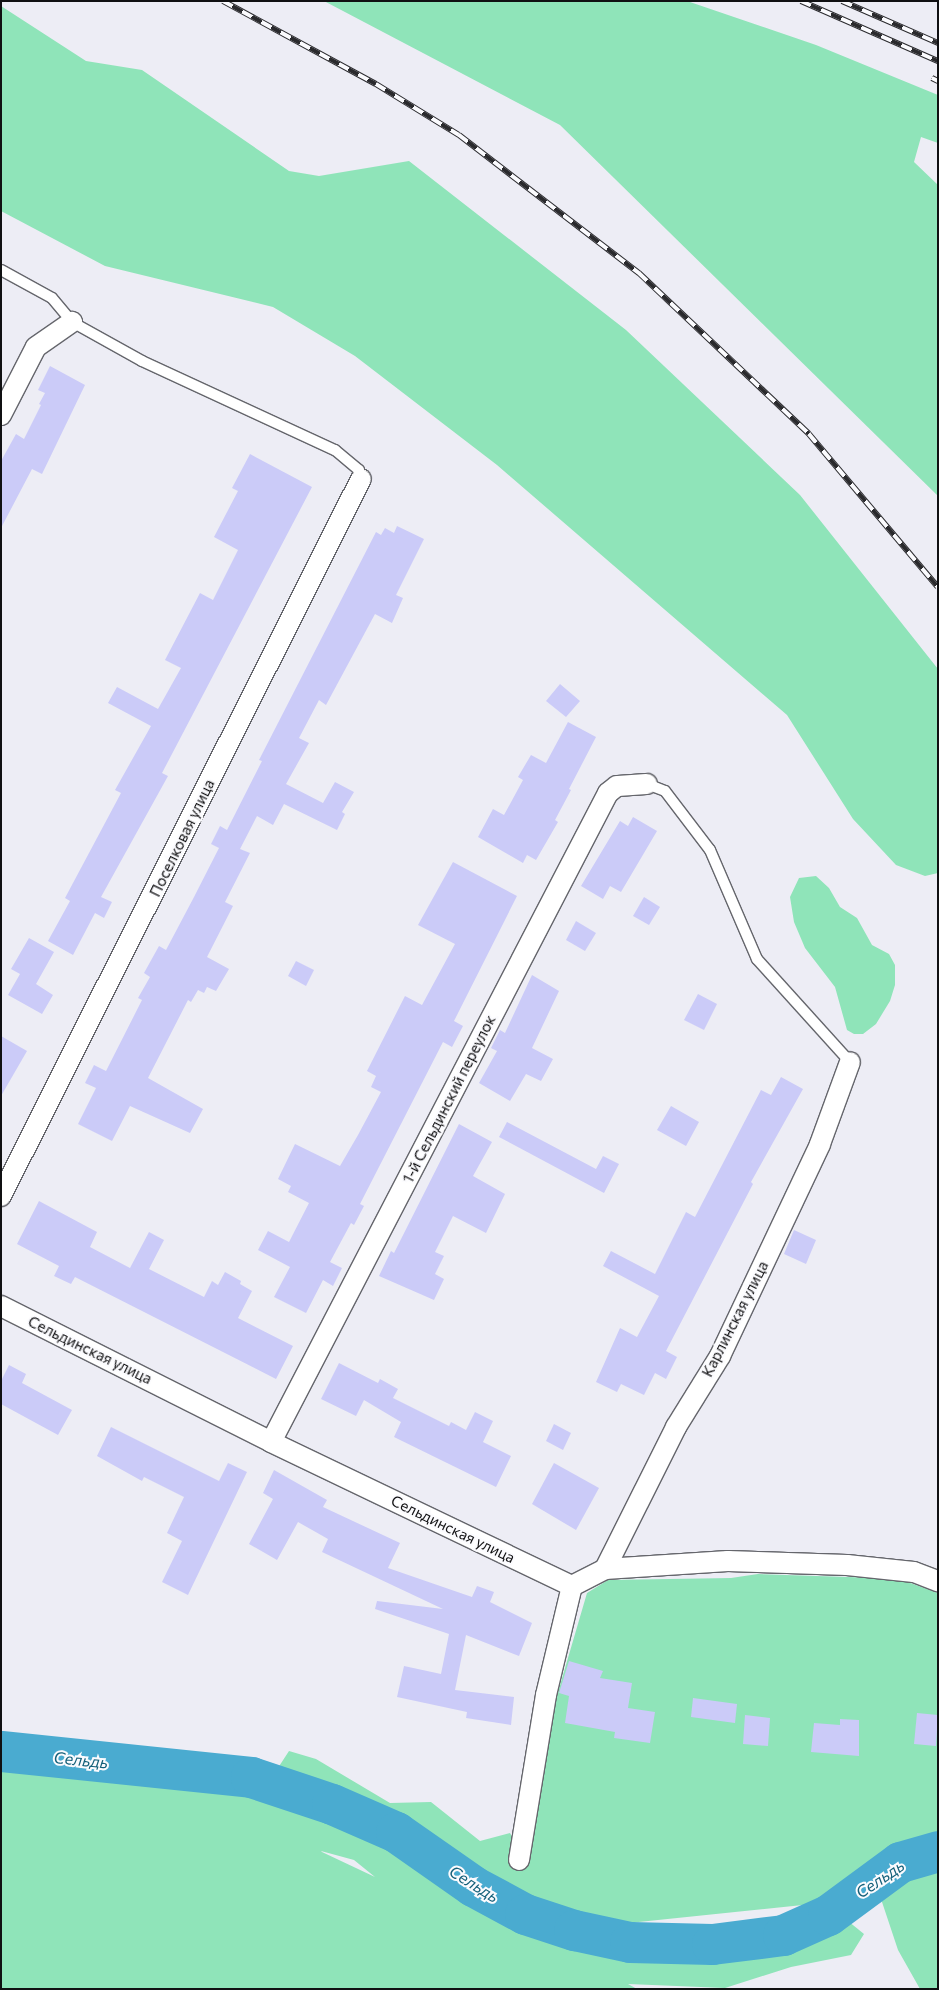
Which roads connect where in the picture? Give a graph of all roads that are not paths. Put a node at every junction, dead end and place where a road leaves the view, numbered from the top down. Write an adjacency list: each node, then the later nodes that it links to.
1 (1, 270): 2 (lane)
2 (72, 322): 3 (street); 4 (lane)
3 (1, 415)
4 (360, 479): 7 (street, Поселковая улица)
5 (647, 784): 6 (lane); 9 (street, 1-й Сельдинский переулок)
6 (850, 1062): 10 (street, Карлинская улица)
7 (1, 1196)
8 (1, 1306): 9 (street, Сельдинская улица)
9 (271, 1442): 12 (street, Сельдинская улица)
10 (605, 1570): 11 (street); 12 (street)
11 (938, 1581)
12 (572, 1586): 13 (street)
13 (519, 1860)

